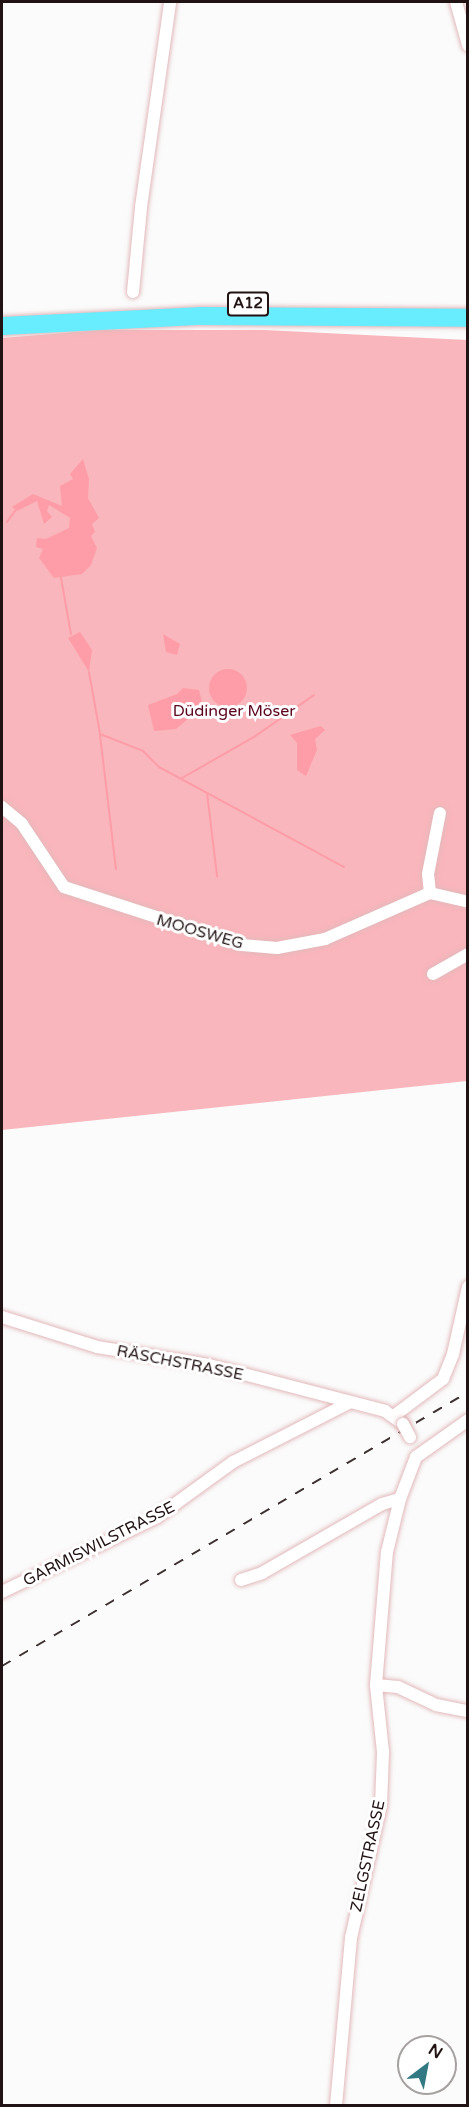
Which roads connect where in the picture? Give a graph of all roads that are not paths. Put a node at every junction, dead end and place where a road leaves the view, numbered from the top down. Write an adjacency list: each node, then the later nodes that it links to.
1 (170, 2): 5 (street)
2 (456, 2): 3 (street)
3 (465, 27): 4 (street)
4 (468, 45)
5 (133, 292)
6 (468, 306): 7 (highway, A12)
7 (2, 315)
8 (468, 318): 9 (highway, A12)
9 (2, 326)
10 (2, 807): 12 (street, MOOSWEG)
11 (440, 813): 12 (street)
12 (430, 893): 13 (street)
13 (468, 902)
14 (468, 954): 15 (street)
15 (433, 974)
16 (468, 1287): 19 (street)
17 (2, 1317): 18 (street, RÄSCHSTRASSE)
18 (349, 1403): 19 (street, RÄSCHSTRASSE); 24 (street, GARMISWILSTRASSE)
19 (399, 1420): 21 (street, bridge)
20 (468, 1420): 21 (street)
21 (420, 1451): 22 (street, ZELGSTRASSE)
22 (399, 1499): 23 (street); 25 (street, ZELGSTRASSE)
23 (241, 1580)
24 (2, 1592)
25 (376, 1685): 26 (street); 27 (street, ZELGSTRASSE)
26 (468, 1711)
27 (336, 2106)

